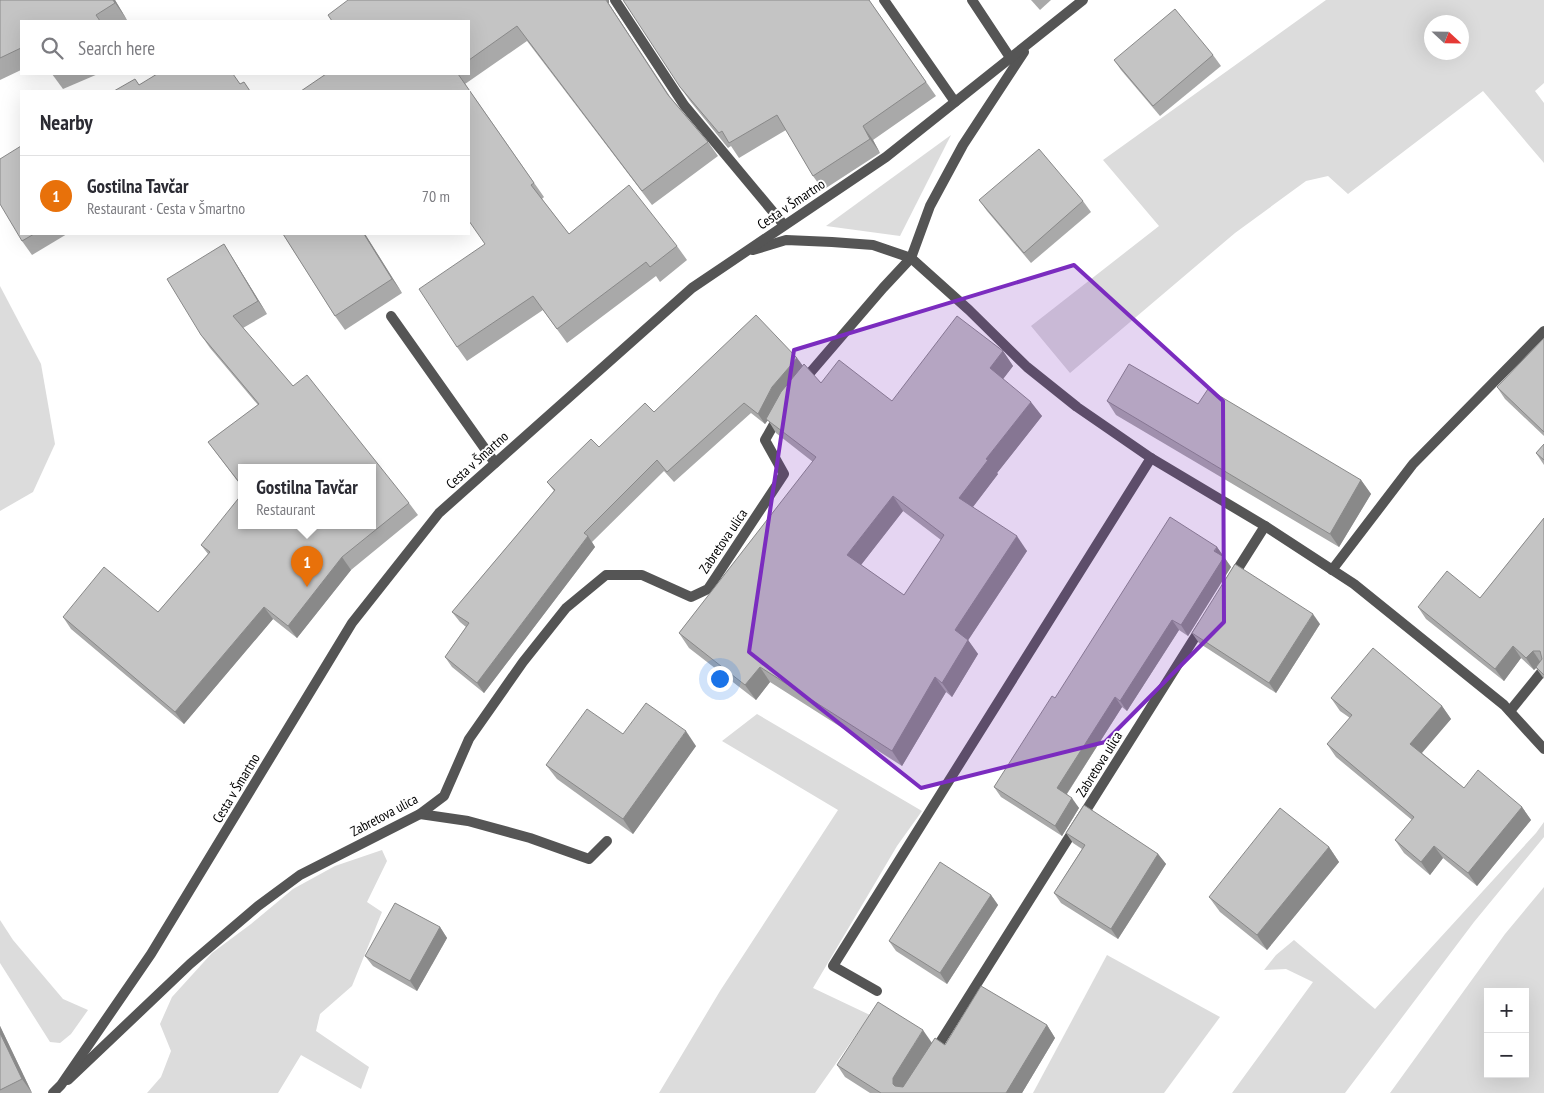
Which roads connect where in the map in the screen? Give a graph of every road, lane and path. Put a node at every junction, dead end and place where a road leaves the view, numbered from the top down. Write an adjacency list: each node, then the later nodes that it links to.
1 (615, 0): 8 (street)
2 (884, 0): 7 (street)
3 (972, 0): 6 (street)
4 (1083, 0): 5 (street, Cesta v Šmartno)
5 (1031, 42): 6 (street, Cesta v Šmartno); 10 (street)
6 (1011, 58): 7 (street, Cesta v Šmartno)
7 (955, 102): 8 (street, Cesta v Šmartno)
8 (784, 225): 9 (street, Cesta v Šmartno)
9 (742, 253): 10 (street); 16 (street, Cesta v Šmartno)
10 (911, 258): 13 (street); 15 (street)
11 (391, 316): 16 (street)
12 (1544, 330): 18 (street)
13 (798, 386)
14 (781, 409): 24 (street, Zabretova ulica)
15 (1151, 458): 17 (street); 26 (street)
16 (495, 463): 28 (street, Cesta v Šmartno)
17 (1265, 526): 18 (street); 19 (street)
18 (1332, 570): 22 (street)
19 (1228, 585)
20 (1207, 619): 27 (street, Zabretova ulica)
21 (1544, 670): 22 (street)
22 (1510, 711): 23 (street)
23 (1544, 749)
24 (420, 814): 25 (street); 28 (street, Zabretova ulica)
25 (607, 841)
26 (878, 991)
27 (930, 1059)
28 (59, 1089): 29 (street, Cesta v Šmartno)
29 (53, 1093)

